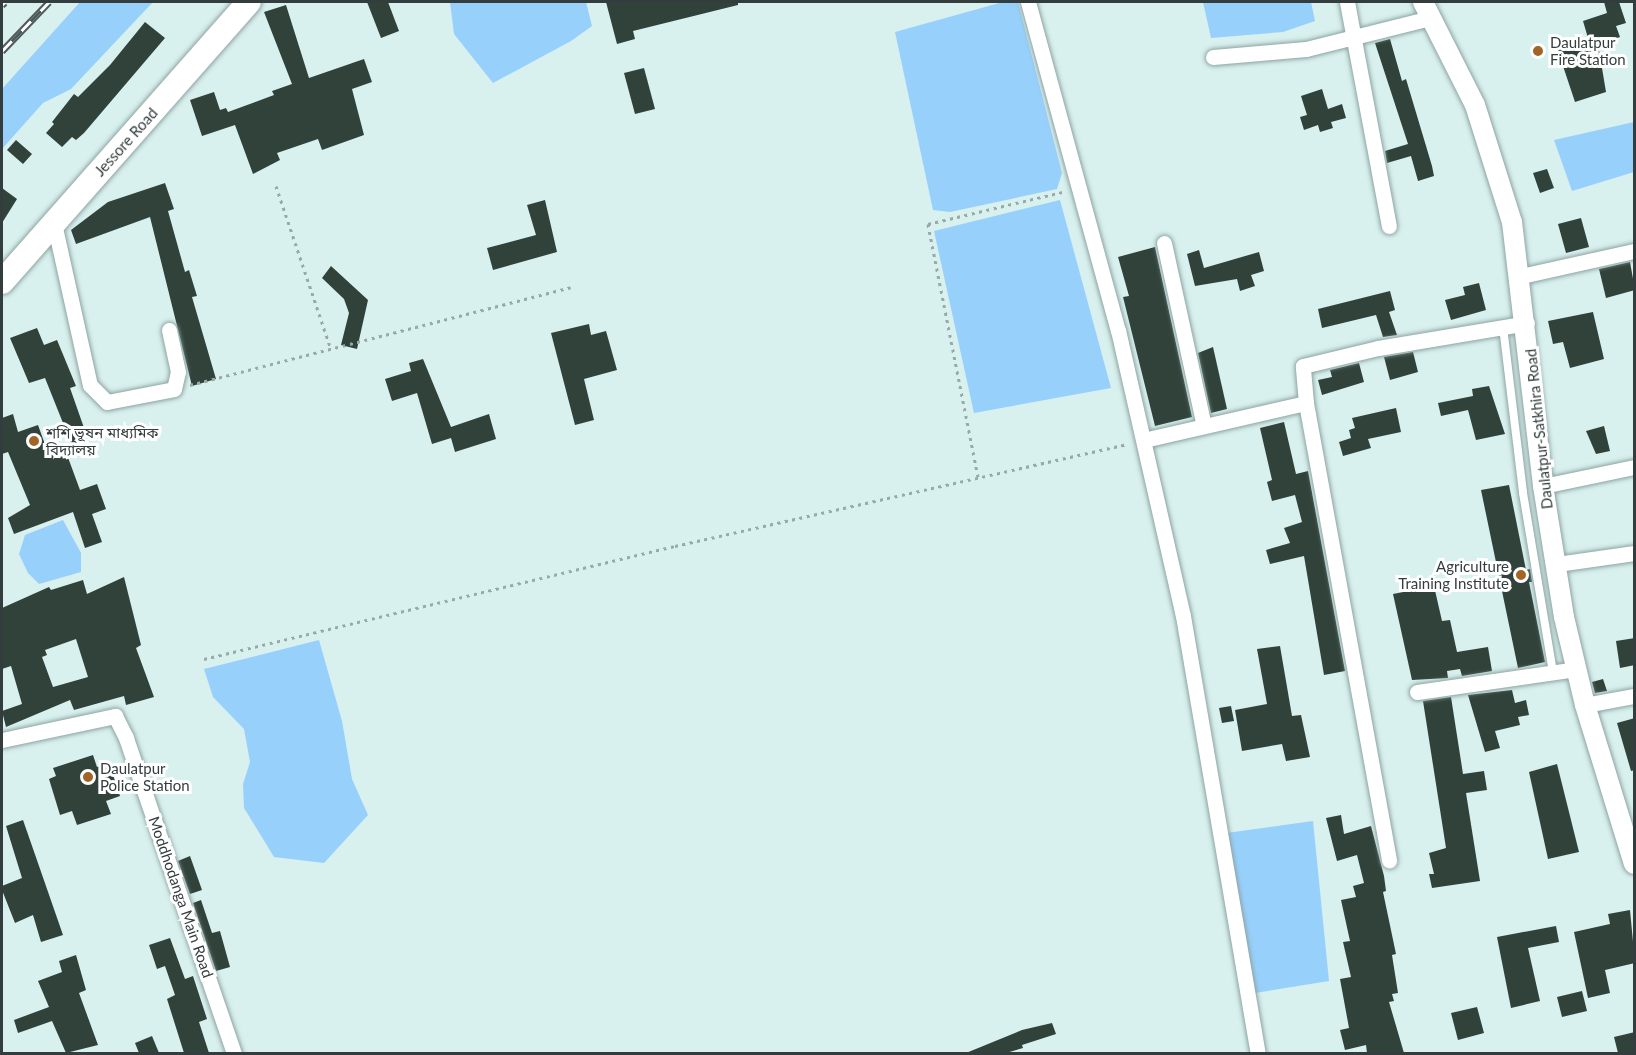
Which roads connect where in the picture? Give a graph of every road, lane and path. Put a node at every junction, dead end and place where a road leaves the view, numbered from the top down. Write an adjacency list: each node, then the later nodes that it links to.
1 (228, 2): 14 (highway, Jessore Road)
2 (249, 2): 10 (highway, Jessore Road)
3 (1028, 2): 9 (street)
4 (1347, 2): 6 (street)
5 (1426, 10): 6 (street); 15 (main road, Daulatpur-Satkhira Road)
6 (1354, 36): 7 (street); 11 (street)
7 (1213, 57)
8 (276, 186): 21 (path)
9 (1079, 188): 25 (street); 27 (path)
10 (54, 223): 16 (highway, Jessore Road); 22 (street)
11 (1389, 226)
12 (1164, 243): 24 (street)
13 (1635, 251): 15 (street)
14 (2, 261)
15 (1521, 276): 18 (main road, Daulatpur-Satkhira Road)
16 (2, 282)
17 (571, 287): 21 (path)
18 (1527, 323): 19 (street); 28 (main road, Daulatpur-Satkhira Road)
19 (1503, 327): 23 (street); 33 (lane)
20 (169, 330): 22 (street)
21 (331, 349): 22 (path)
22 (174, 389)
23 (1306, 403): 24 (street); 38 (street)
24 (1204, 426): 25 (street)
25 (1144, 440): 27 (path); 41 (street)
26 (1635, 467): 28 (street)
27 (978, 477): 31 (path)
28 (1544, 486): 30 (main road, Daulatpur-Satkhira Road)
29 (1635, 553): 30 (street)
30 (1557, 564): 32 (main road, Daulatpur-Satkhira Road)
31 (204, 659)
32 (1576, 669): 33 (street); 36 (main road, Daulatpur-Satkhira Road)
33 (1553, 672): 34 (street)
34 (1417, 692)
35 (1635, 696): 36 (street)
36 (1585, 705): 39 (main road, Daulatpur-Satkhira Road)
37 (2, 740): 40 (street, Moddhodanga Main Road)
38 (1389, 861)
39 (1635, 864)
40 (234, 1053)
41 (1258, 1053)

